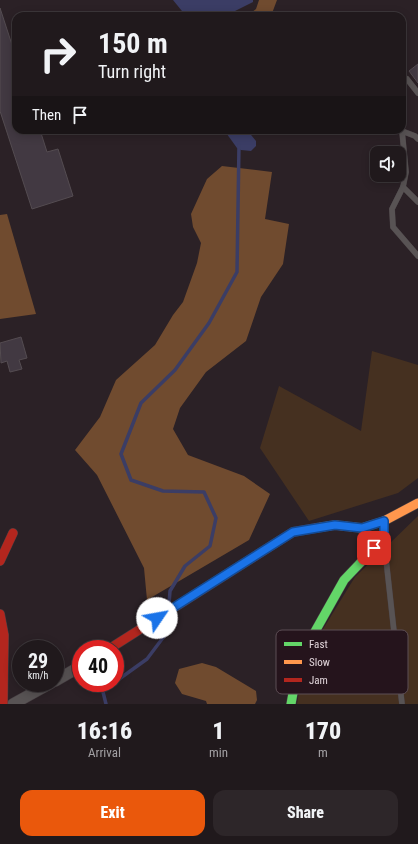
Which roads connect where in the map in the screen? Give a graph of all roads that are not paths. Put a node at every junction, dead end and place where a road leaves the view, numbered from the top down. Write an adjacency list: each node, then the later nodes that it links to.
1 (407, 79): 2 (lane)
2 (418, 93)
3 (406, 132): 5 (lane)
4 (402, 134): 6 (lane)
5 (418, 138)
6 (403, 187): 7 (lane); 8 (lane)
7 (418, 202)
8 (418, 256)
9 (418, 503): 10 (street)
10 (384, 521): 12 (street); 17 (street)
11 (14, 533): 13 (street)
12 (384, 538): 15 (street); 16 (lane)
13 (0, 561)
14 (0, 614): 21 (street)
15 (316, 630)
16 (394, 630)
17 (123, 640)
18 (35, 692): 22 (street)
19 (293, 694): 23 (street)
20 (401, 694): 24 (lane)
21 (3, 704)
22 (13, 704)
23 (291, 704)
24 (402, 704)

